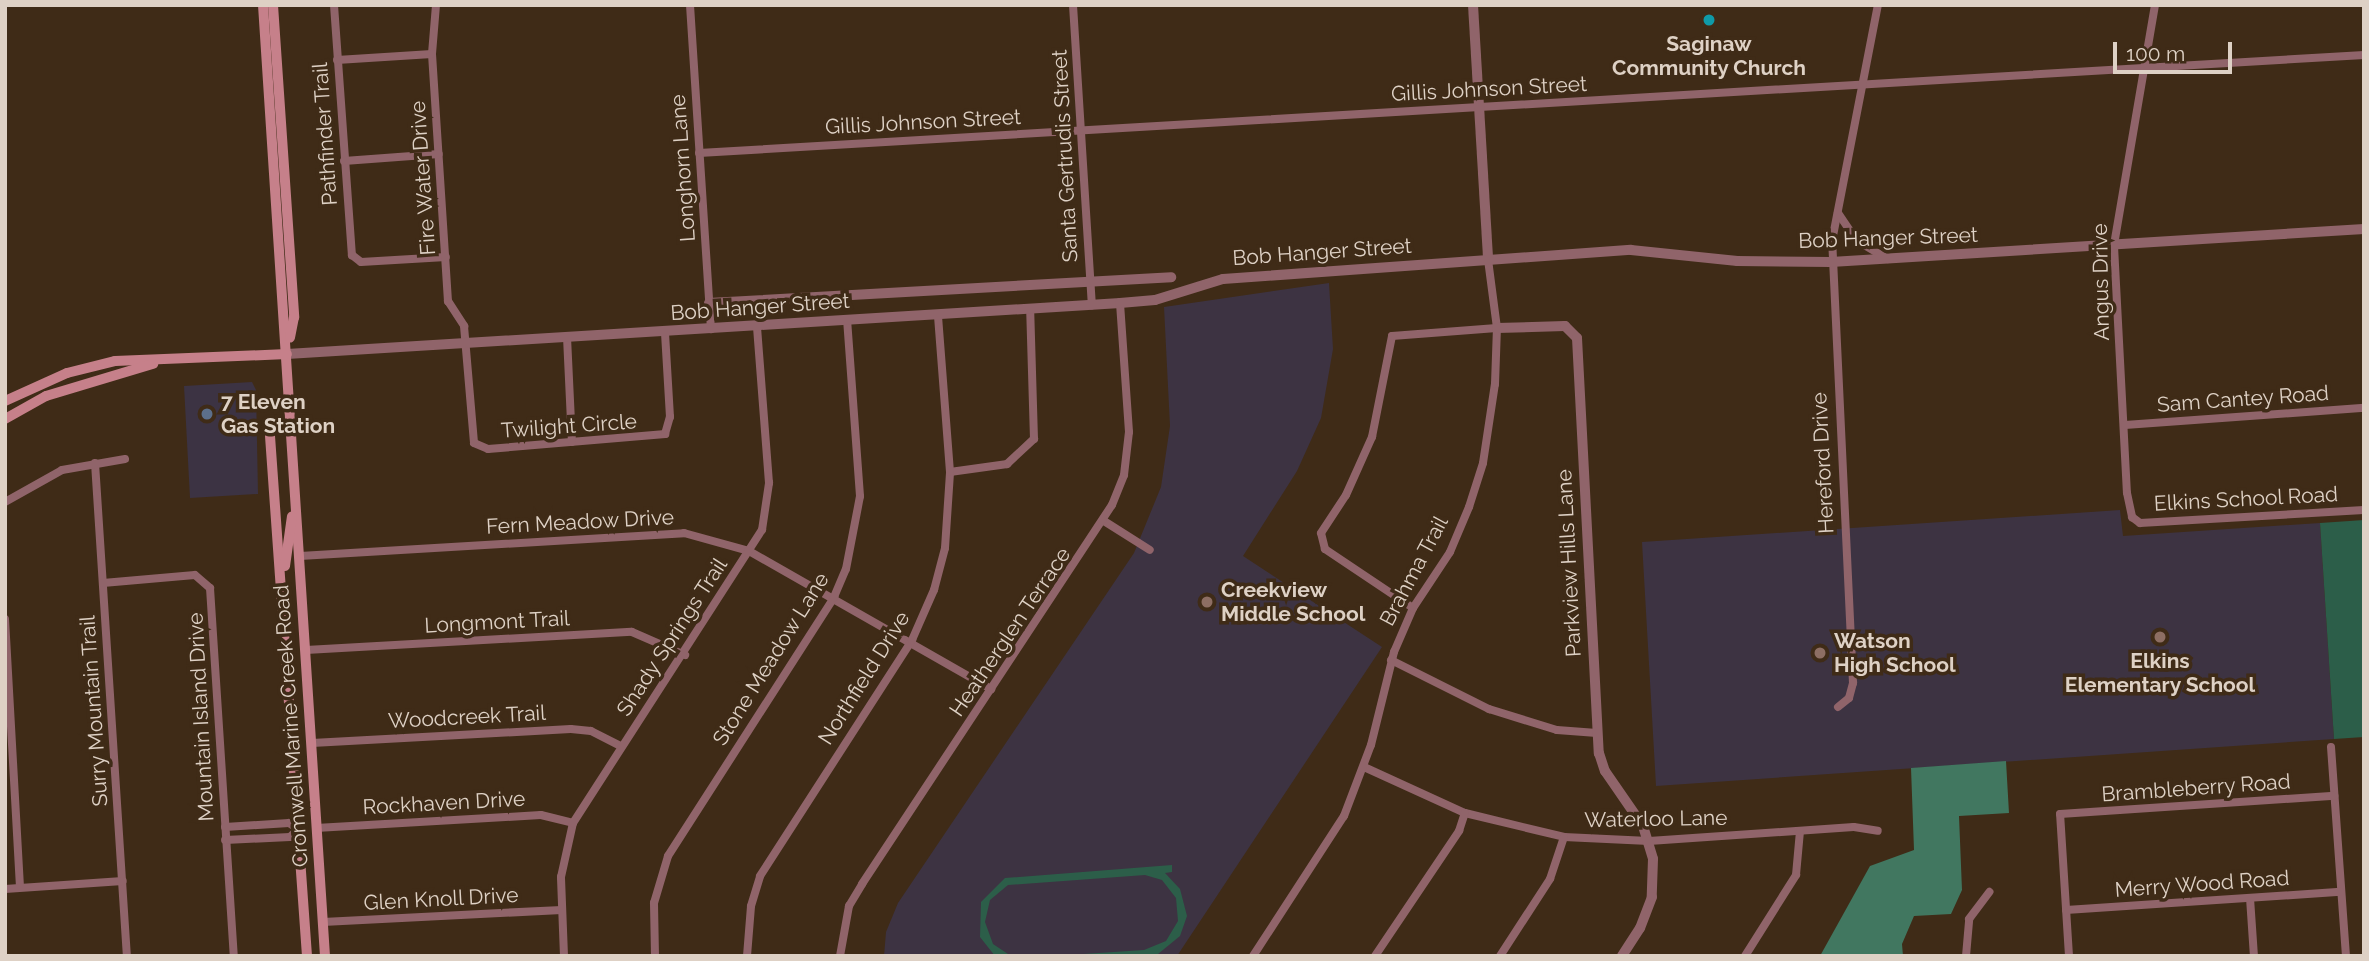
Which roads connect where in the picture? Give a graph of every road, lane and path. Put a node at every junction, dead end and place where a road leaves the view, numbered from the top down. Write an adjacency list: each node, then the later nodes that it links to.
1 (263, 5): 41 (main road, Cromwell Marine Creek Road)
2 (273, 5): 41 (main road, Cromwell Marine Creek Road)
3 (334, 5): 12 (street, Pathfinder Trail)
4 (436, 5): 10 (street, Fire Water Drive)
5 (690, 5): 17 (street, Longhorn Lane)
6 (1073, 5): 16 (street, Santa Gertrudis Street)
7 (1473, 5): 15 (street, Brahma Trail)
8 (1878, 5): 14 (street, Hereford Drive)
9 (2155, 5): 13 (street, Angus Drive)
10 (432, 54): 12 (street); 18 (street, Fire Water Drive)
11 (2364, 55): 13 (street, Gillis Johnson Street)
12 (337, 60): 19 (street, Pathfinder Trail)
13 (2144, 69): 14 (street, Gillis Johnson Street); 22 (street, Angus Drive)
14 (1864, 85): 15 (street, Gillis Johnson Street); 20 (street, Hereford Drive)
15 (1479, 107): 16 (street, Gillis Johnson Street); 24 (street, Brahma Trail)
16 (1081, 131): 17 (street, Gillis Johnson Street); 28 (street, Santa Gertrudis Street)
17 (699, 153): 29 (street, Longhorn Lane)
18 (439, 154): 19 (street); 23 (street, Fire Water Drive)
19 (344, 160): 23 (street, Pathfinder Trail)
20 (1838, 214): 25 (street); 26 (street, Hereford Drive)
21 (2364, 229): 22 (street, Bob Hanger Street)
22 (2114, 246): 25 (street, Bob Hanger Street); 46 (street, Angus Drive)
23 (446, 257): 40 (street, Fire Water Drive)
24 (1488, 260): 26 (street, Bob Hanger Street); 30 (street, Bob Hanger Street); 36 (street, Brahma Trail)
25 (1890, 260): 26 (street, Bob Hanger Street)
26 (1832, 262): 70 (street, Hereford Drive)
27 (1171, 277): 28 (street, Bob Hanger Street)
28 (1090, 282): 29 (street, Bob Hanger Street); 31 (street, Santa Gertrudis Street)
29 (709, 303): 37 (street, Longhorn Lane)
30 (1120, 303): 31 (street, Bob Hanger Street); 56 (street, Heatherglen Terrace)
31 (1092, 304): 32 (street, Bob Hanger Street)
32 (1030, 308): 33 (street, Bob Hanger Street); 51 (street)
33 (938, 315): 34 (street, Bob Hanger Street); 51 (street, Northfield Drive)
34 (847, 321): 35 (street, Bob Hanger Street); 62 (street, Stone Meadow Lane)
35 (757, 326): 37 (street, Bob Hanger Street); 57 (street, Shady Springs Trail)
36 (1497, 328): 63 (street, Brahma Trail); 63 (street, Parkview Hills Lane); 71 (street, Parkview Hills Lane)
37 (711, 329): 38 (street, Bob Hanger Street)
38 (665, 332): 39 (street, Bob Hanger Street); 48 (street, Twilight Circle)
39 (567, 337): 40 (street, Bob Hanger Street); 48 (street)
40 (466, 343): 41 (street, Bob Hanger Street); 48 (street, Twilight Circle)
41 (287, 354): 42 (main road); 52 (main road, Cromwell Marine Creek Road)
42 (169, 359): 43 (main road); 45 (main road)
43 (5, 401)
44 (2364, 408): 46 (street, Sam Cantey Road)
45 (5, 419)
46 (2125, 425): 55 (street, Angus Drive)
47 (270, 436): 61 (main road, Cromwell Marine Creek Road)
48 (572, 442)
49 (125, 459): 50 (street)
50 (95, 463): 53 (street); 60 (street, Surry Mountain Trail)
51 (950, 472): 65 (street, Northfield Drive)
52 (296, 494): 59 (main road, Cromwell Marine Creek Road); 61 (main road, Cromwell Marine Creek Road)
53 (5, 502)
54 (2364, 510): 55 (street, Elkins School Road)
55 (2132, 517)
56 (1104, 521): 58 (street); 69 (street, Heatherglen Terrace)
57 (749, 551): 59 (street, Fern Meadow Drive); 62 (street, Fern Meadow Drive); 67 (street, Shady Springs Trail)
58 (1150, 551)
59 (300, 556): 66 (main road, Cromwell Marine Creek Road)
60 (103, 583): 79 (street, Mountain Island Drive); 87 (street, Surry Mountain Trail)
61 (282, 586): 81 (main road, Cromwell Marine Creek Road)
62 (834, 597): 65 (street, Fern Meadow Drive); 101 (street, Stone Meadow Lane)
63 (1413, 607): 68 (street, Brahma Trail)
64 (5, 619): 88 (street)
65 (912, 640): 69 (street, Fern Meadow Drive); 102 (street, Northfield Drive)
66 (306, 650): 67 (street, Longmont Trail); 72 (main road, Cromwell Marine Creek Road)
67 (685, 655): 73 (street, Shady Springs Trail)
68 (1391, 660): 71 (street); 75 (street, Brahma Trail)
69 (991, 689): 103 (street, Heatherglen Terrace)
70 (1839, 707)
71 (1597, 733): 86 (street, Parkview Hills Lane)
72 (312, 743): 73 (street, Woodcreek Trail); 80 (main road, Cromwell Marine Creek Road)
73 (621, 746): 78 (street, Shady Springs Trail)
74 (2331, 747): 76 (street)
75 (1364, 767): 77 (street, Waterloo Lane); 104 (street, Brahma Trail)
76 (2334, 796): 91 (street); 94 (street, Brambleberry Road)
77 (1465, 813): 84 (street, Waterloo Lane); 105 (street)
78 (573, 822): 80 (street, Rockhaven Drive); 93 (street, Shady Springs Trail)
79 (225, 827): 81 (street); 85 (street, Mountain Island Drive)
80 (316, 828): 81 (main road); 95 (main road, Cromwell Marine Creek Road)
81 (298, 829): 85 (street); 98 (main road, Cromwell Marine Creek Road)
82 (1800, 831): 83 (street, Waterloo Lane); 86 (street, Waterloo Lane); 108 (street)
83 (1878, 831)
84 (1564, 837): 86 (street, Waterloo Lane); 106 (street)
85 (225, 840): 97 (street, Mountain Island Drive)
86 (1650, 841): 107 (street)
87 (123, 881): 88 (street); 96 (street, Surry Mountain Trail)
88 (20, 887): 89 (street)
89 (5, 889)
90 (1989, 892): 109 (street)
91 (2340, 892): 92 (street, Merry Wood Road); 112 (street)
92 (2250, 898): 94 (street, Merry Wood Road); 111 (street)
93 (562, 910): 95 (street, Glen Knoll Drive); 100 (street, Shady Springs Trail)
94 (2066, 910): 110 (street)
95 (323, 922): 99 (main road, Cromwell Marine Creek Road)
96 (127, 956)
97 (234, 956)
98 (307, 956)
99 (325, 956)
100 (564, 956)
101 (655, 956)
102 (747, 956)
103 (840, 956)
104 (1253, 956)
105 (1375, 956)
106 (1500, 956)
107 (1622, 956)
108 (1745, 956)
109 (1966, 956)
110 (2069, 956)
111 (2254, 956)
112 (2346, 956)

